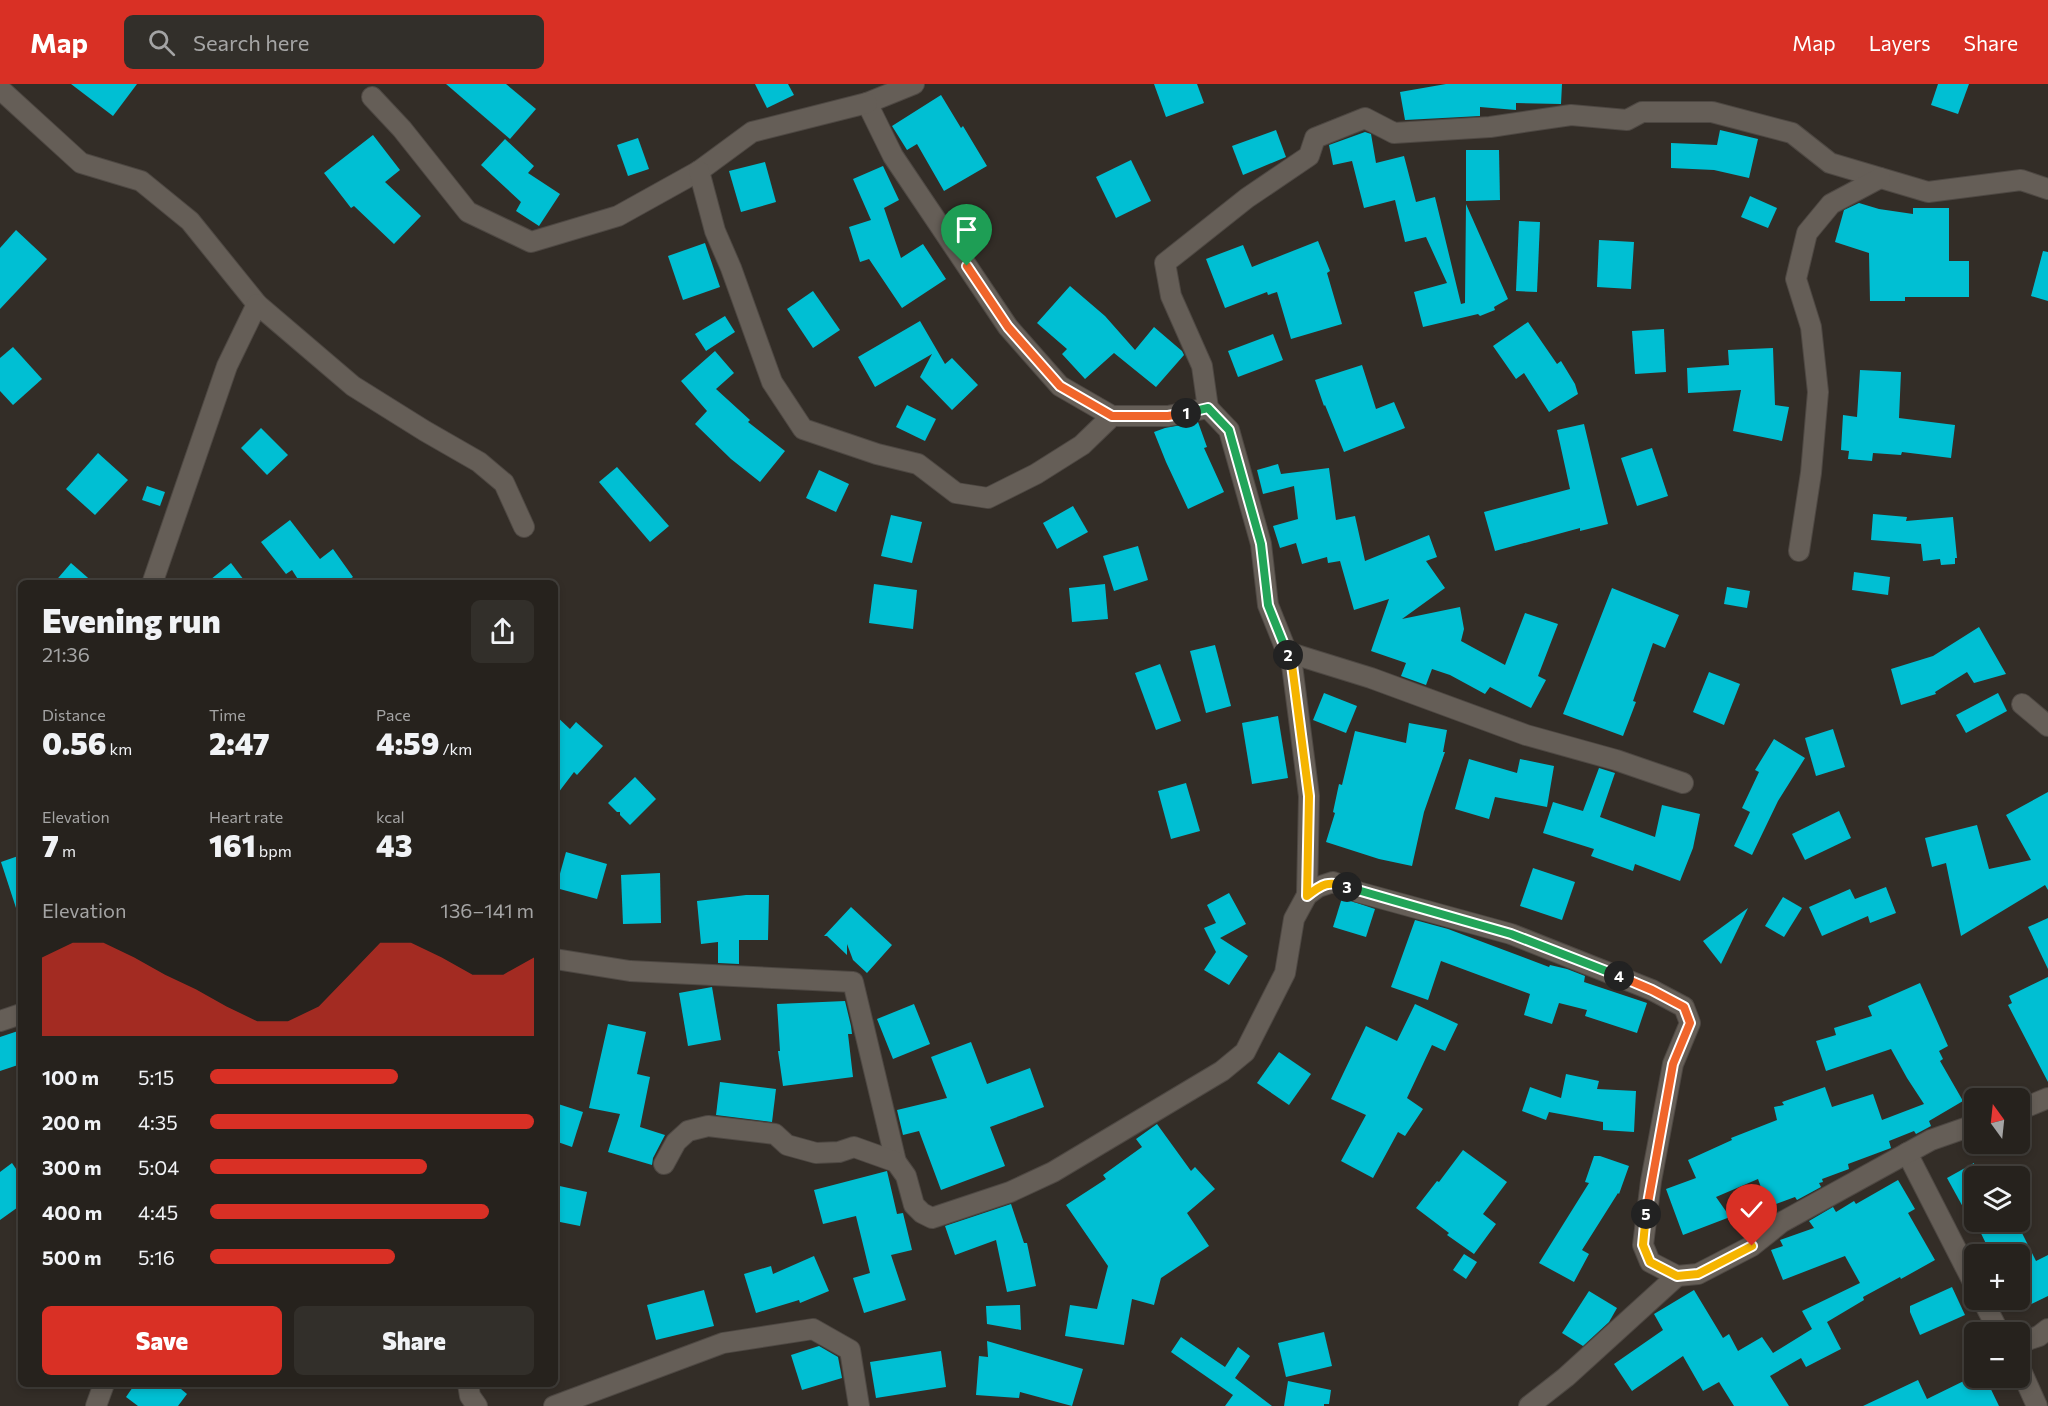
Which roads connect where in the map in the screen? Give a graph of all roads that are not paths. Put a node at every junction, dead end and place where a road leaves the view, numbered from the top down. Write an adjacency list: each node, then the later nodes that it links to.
1 (914, 84): 4 (street)
2 (0, 89): 8 (street)
3 (372, 97): 5 (street)
4 (867, 103): 5 (street); 10 (street)
5 (699, 171): 10 (street)
6 (1880, 178): 7 (street); 9 (street); 12 (street)
7 (2048, 189)
8 (257, 304): 11 (street); 13 (street)
9 (1208, 408): 10 (street); 14 (street)
10 (1112, 416)
11 (524, 527)
12 (1799, 551)
13 (153, 580)
14 (1287, 652): 17 (street); 18 (street)
15 (2022, 704): 16 (street)
16 (2048, 726)
17 (1683, 783)
18 (1307, 896): 26 (street); 29 (street)
19 (558, 959): 26 (street)
20 (18, 1015): 21 (street)
21 (0, 1021)
22 (2048, 1098): 23 (street)
23 (2030, 1105)
24 (1964, 1128): 25 (street)
25 (1907, 1153): 28 (street); 29 (street)
26 (896, 1162): 27 (street)
27 (664, 1164)
28 (1964, 1264)
29 (1677, 1276): 39 (street)
30 (2048, 1329): 31 (street)
31 (2030, 1339)
32 (103, 1387): 35 (street)
33 (468, 1387): 36 (street)
34 (2029, 1388): 40 (street)
35 (96, 1406)
36 (477, 1406)
37 (554, 1406): 38 (street)
38 (859, 1406)
39 (1529, 1406)
40 (2037, 1406)

